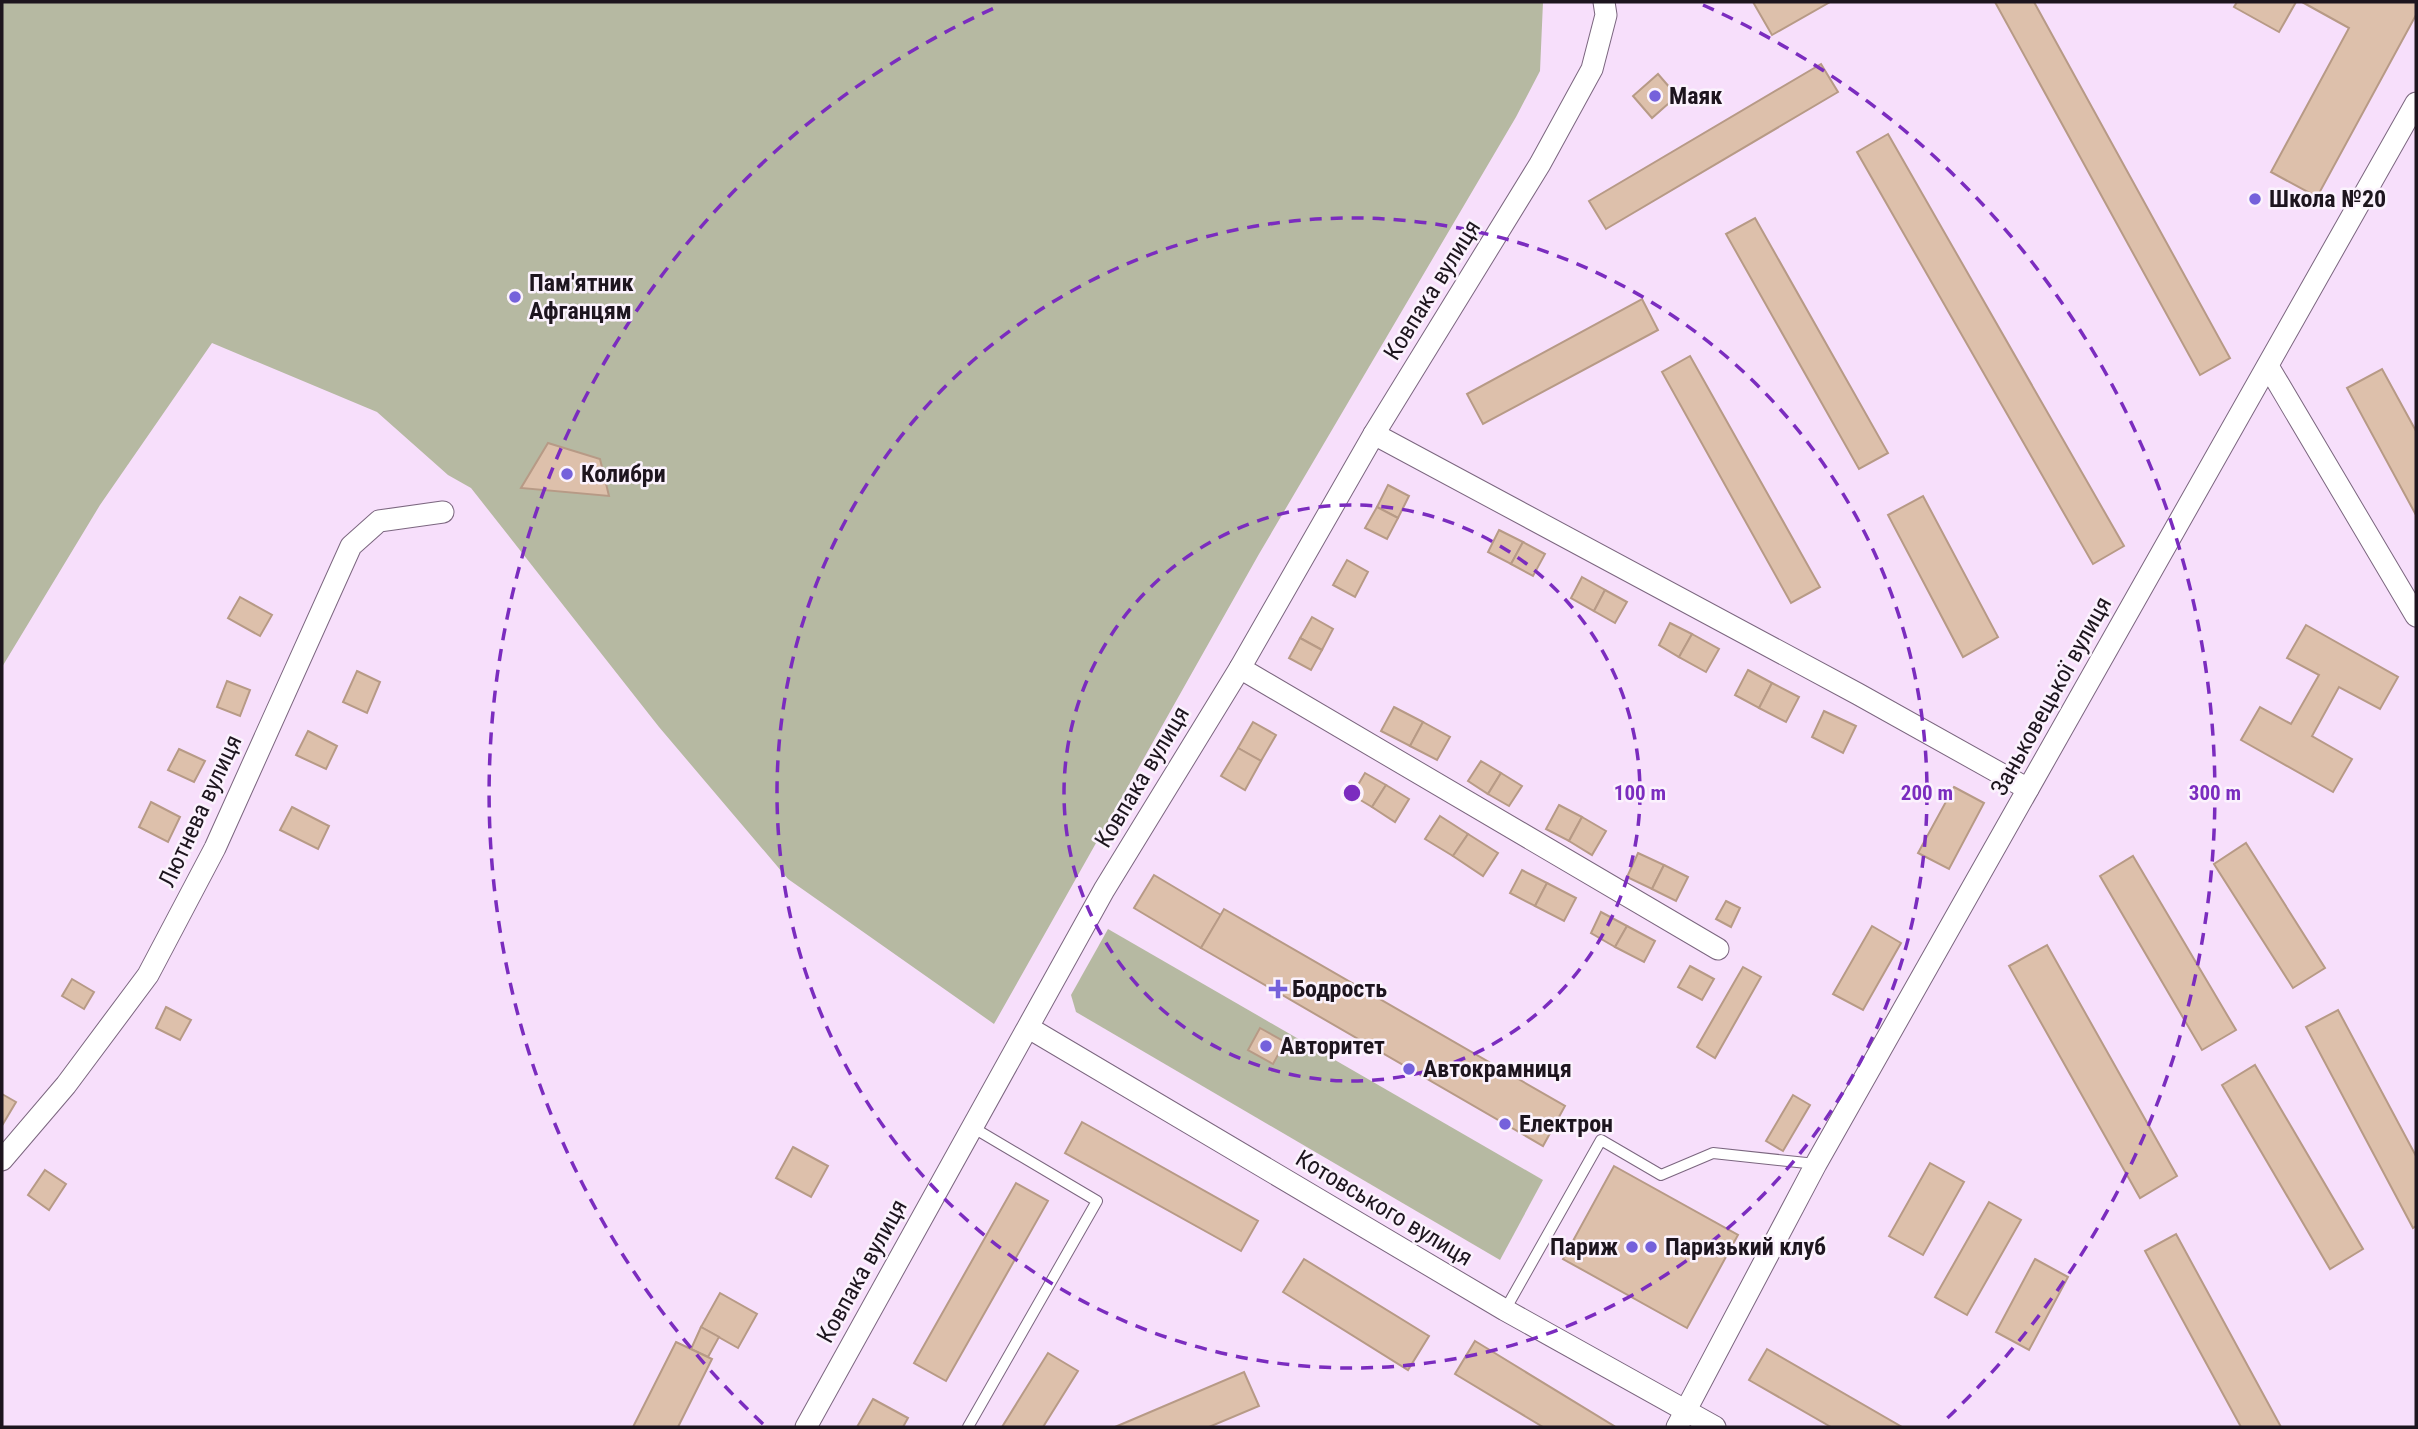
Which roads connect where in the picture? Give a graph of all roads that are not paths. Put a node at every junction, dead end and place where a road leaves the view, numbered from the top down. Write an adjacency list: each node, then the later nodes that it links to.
1 (1604, 2): 4 (street, Ковпака вулиця)
2 (2416, 103): 3 (street, Заньковецької вулиця)
3 (2268, 366): 6 (street); 8 (street, Заньковецької вулиця)
4 (1374, 433): 7 (street, Ковпака вулиця); 8 (street)
5 (443, 512): 12 (street, Лютнева вулиця)
6 (2416, 616)
7 (1240, 668): 9 (street); 10 (street, Ковпака вулиця)
8 (2028, 789): 13 (street, Заньковецької вулиця)
9 (1718, 949)
10 (1029, 1028): 11 (street, Ковпака вулиця); 14 (street, Котовського вулиця)
11 (972, 1127): 16 (street, Ковпака вулиця); 17 (lane)
12 (2, 1160)
13 (1816, 1164): 14 (lane); 15 (street, Заньковецької вулиця)
14 (1505, 1310): 15 (street, Котовського вулиця)
15 (1682, 1419): 18 (street, Котовського вулиця)
16 (806, 1427)
17 (968, 1427)
18 (1715, 1427)

